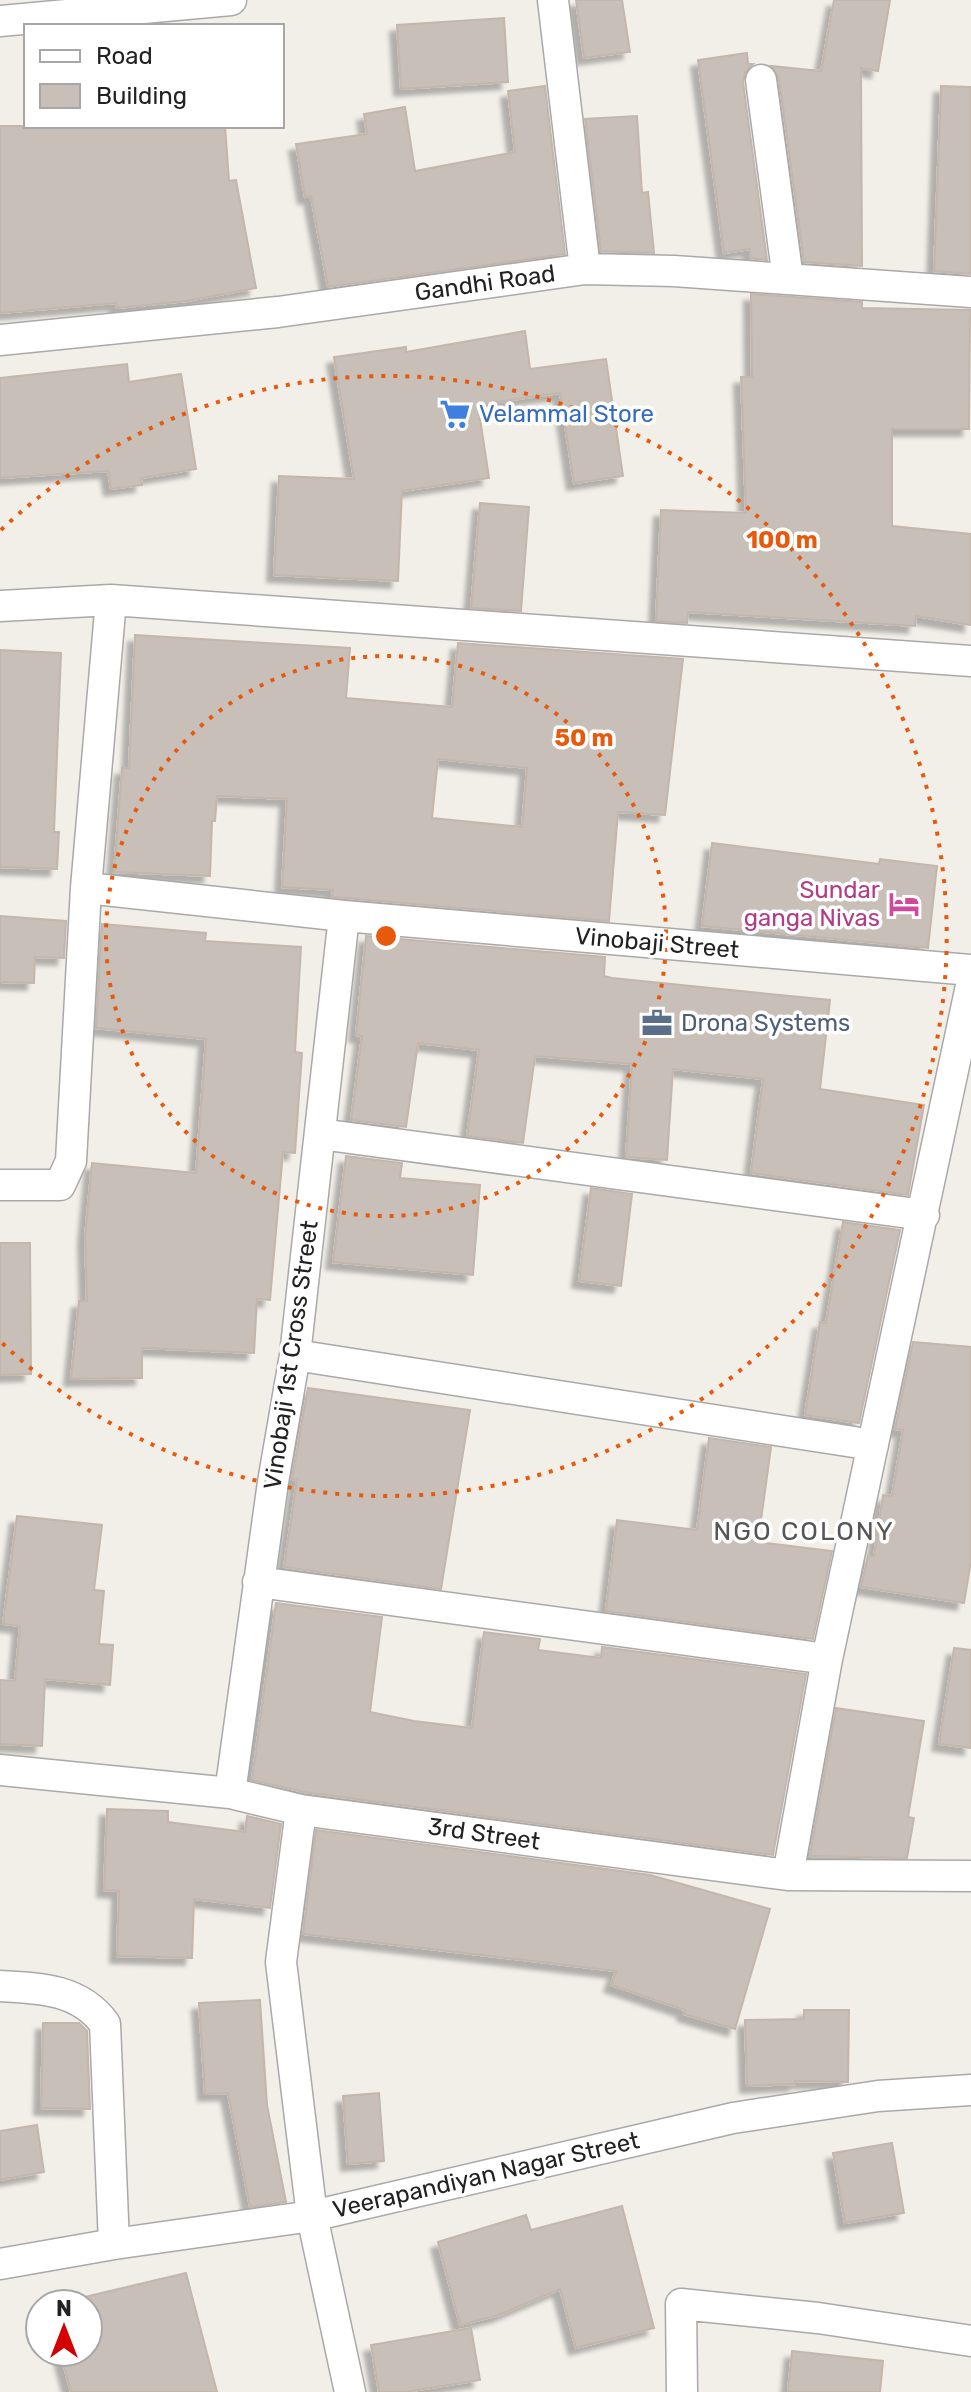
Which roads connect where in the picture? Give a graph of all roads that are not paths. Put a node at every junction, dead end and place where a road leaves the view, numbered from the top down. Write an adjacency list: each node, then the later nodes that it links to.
1 (222, 0): 2 (street); 4 (street)
2 (231, 0)
3 (553, 0): 6 (street)
4 (0, 21)
5 (761, 80): 7 (street)
6 (585, 269): 7 (street, Gandhi Road); 9 (street, Gandhi Road)
7 (788, 279): 8 (street, Gandhi Road)
8 (971, 292)
9 (0, 340)
10 (111, 600): 11 (street); 12 (street); 13 (street)
11 (0, 606)
12 (971, 661)
13 (86, 888): 14 (street, Vinobaji Street); 18 (street)
14 (344, 916): 15 (street, Vinobaji Street); 17 (street, Vinobaji 1st Cross Street)
15 (971, 970)
16 (971, 986): 19 (street)
17 (320, 1134): 19 (street); 20 (street, Vinobaji 1st Cross Street)
18 (0, 1185)
19 (924, 1215): 21 (street)
20 (295, 1355): 21 (street); 22 (street, Vinobaji 1st Cross Street)
21 (873, 1445): 23 (street)
22 (258, 1582): 23 (street); 25 (street, Vinobaji 1st Cross Street)
23 (827, 1659): 27 (street)
24 (0, 1770): 25 (street, 3rd Street)
25 (230, 1793): 26 (street, 3rd Street)
26 (301, 1810): 27 (street, 3rd Street); 31 (street)
27 (788, 1875): 28 (street, 3rd Street)
28 (971, 1876)
29 (0, 1986): 32 (street)
30 (971, 2090): 31 (street, Veerapandiyan Nagar Street)
31 (312, 2216): 32 (street, Veerapandiyan Nagar Street); 35 (street)
32 (114, 2244): 33 (street, Veerapandiyan Nagar Street)
33 (0, 2264)
34 (971, 2341): 36 (street)
35 (350, 2392)
36 (682, 2392)

